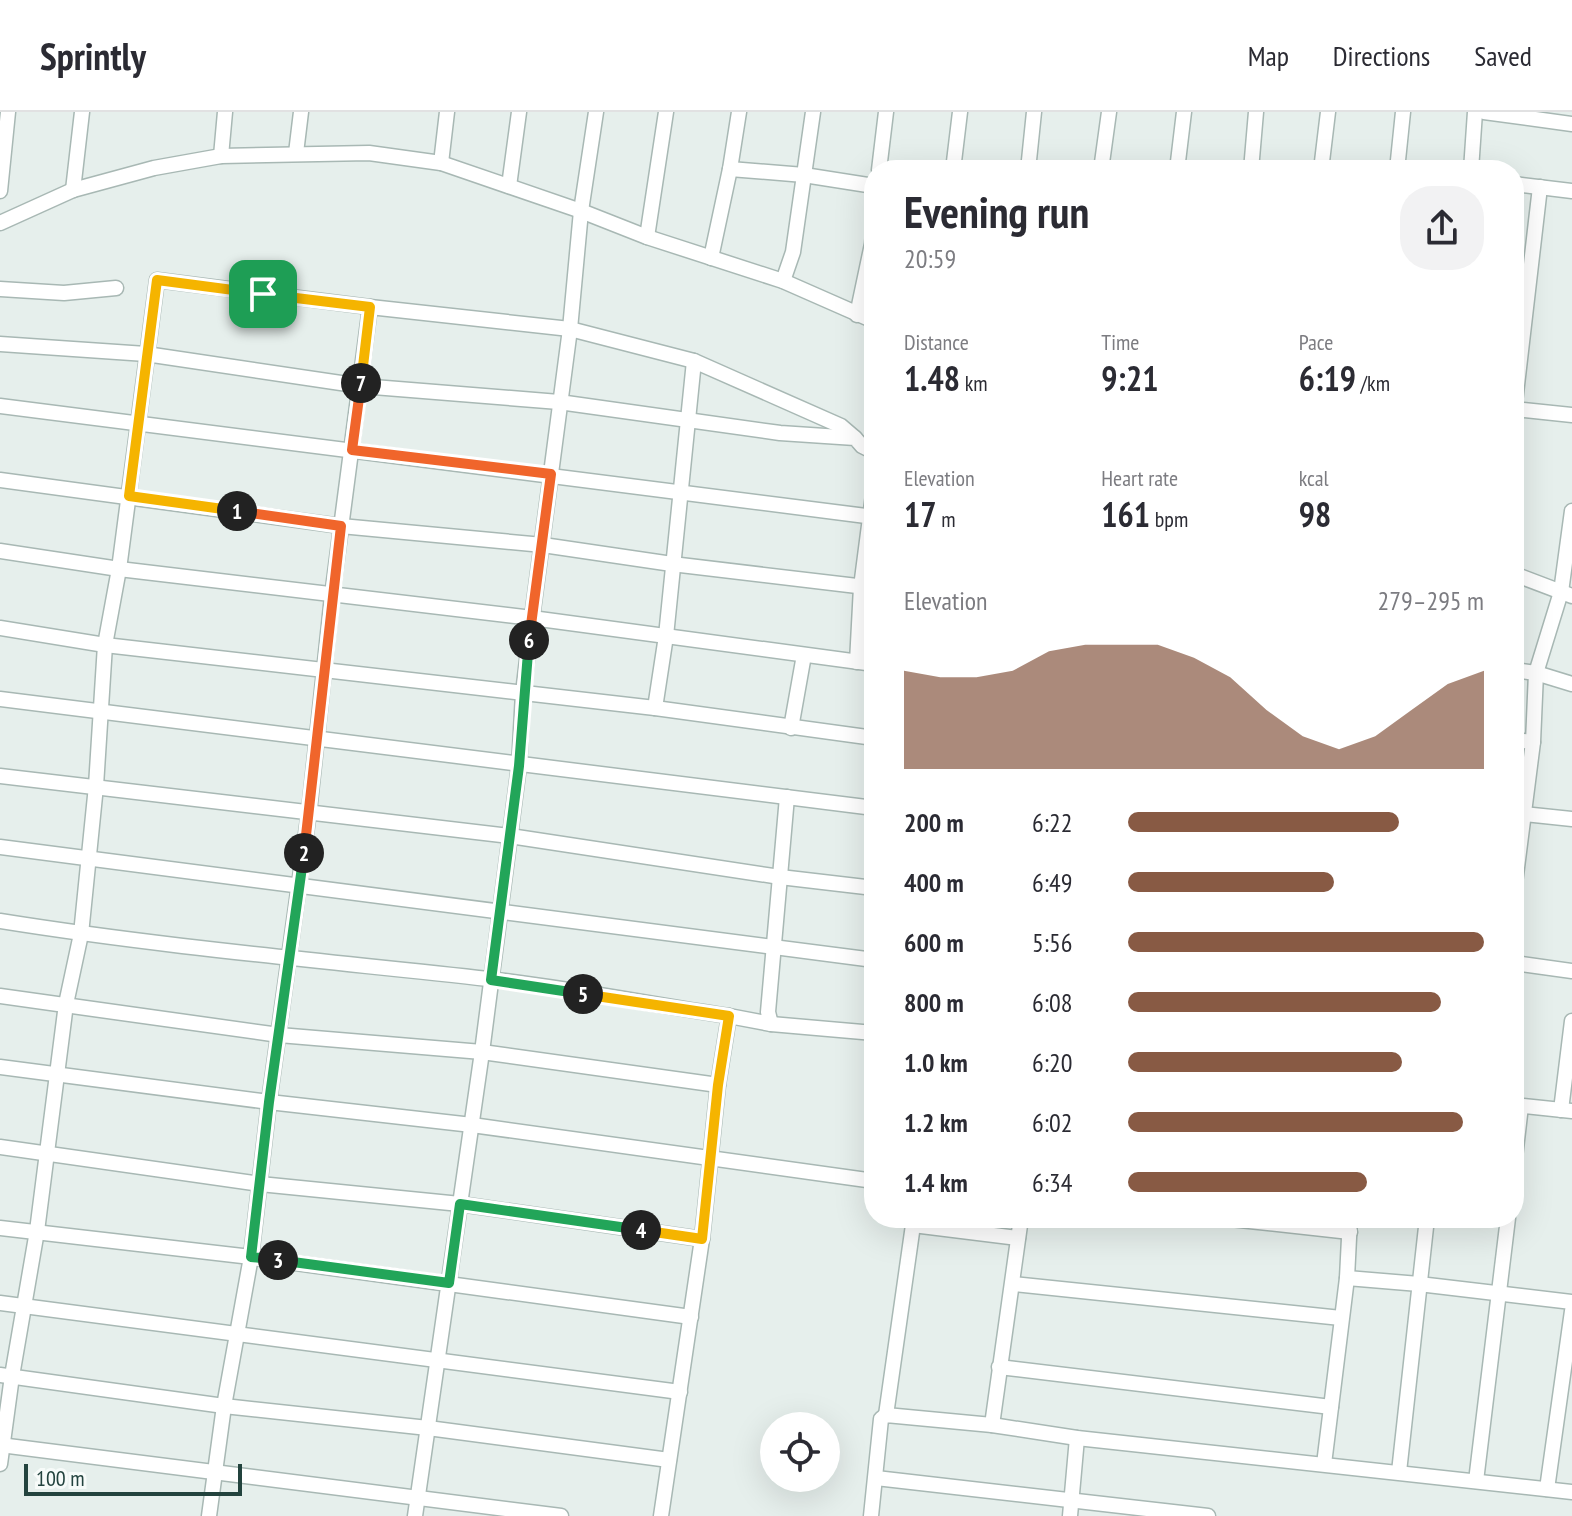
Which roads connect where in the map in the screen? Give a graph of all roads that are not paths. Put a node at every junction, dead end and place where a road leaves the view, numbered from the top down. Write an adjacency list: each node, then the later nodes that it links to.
1 (8, 112): 41 (street)
2 (82, 112): 40 (street)
3 (225, 112): 23 (street)
4 (301, 112): 22 (street)
5 (447, 112): 33 (street)
6 (519, 112): 38 (street)
7 (596, 112): 43 (street)
8 (666, 112): 45 (street)
9 (739, 112): 34 (street)
10 (813, 112): 35 (street)
11 (886, 112): 24 (street)
12 (960, 112): 25 (street)
13 (1034, 112): 26 (street)
14 (1109, 112): 27 (street)
15 (1184, 112): 28 (street)
16 (1256, 112): 29 (street)
17 (1328, 112): 30 (street)
18 (1403, 112): 31 (street)
19 (1475, 112): 32 (street)
20 (1484, 112): 21 (street)
21 (1572, 124)
22 (296, 153): 23 (street); 33 (street)
23 (221, 156): 40 (street)
24 (880, 160)
25 (954, 160)
26 (1029, 160)
27 (1102, 160)
28 (1178, 160)
29 (1252, 160)
30 (1322, 160)
31 (1398, 160)
32 (1472, 160)
33 (441, 163): 38 (street)
34 (730, 169): 35 (street); 46 (street)
35 (804, 175): 36 (street); 47 (street)
36 (864, 184)
37 (1524, 185): 39 (street)
38 (509, 186): 43 (street)
39 (1540, 187): 42 (street); 54 (street)
40 (73, 190): 44 (street)
41 (0, 191)
42 (1572, 191)
43 (581, 211): 45 (street); 55 (street)
44 (0, 223)
45 (647, 237): 46 (street)
46 (711, 258): 47 (street)
47 (783, 281): 52 (street)
48 (864, 282): 52 (street)
49 (116, 288): 50 (street)
50 (0, 289)
51 (370, 307): 55 (street); 57 (street); 59 (street)
52 (857, 315): 53 (street)
53 (864, 317)
54 (1524, 324)
55 (570, 329): 58 (street); 60 (street)
56 (0, 344): 57 (street)
57 (146, 354): 59 (street); 65 (street)
58 (694, 361): 64 (street); 66 (street)
59 (361, 386): 60 (street); 68 (street)
60 (559, 402): 64 (street); 69 (street)
61 (0, 406): 65 (street)
62 (1524, 411): 63 (street)
63 (1572, 415)
64 (686, 421): 66 (street); 71 (street)
65 (138, 423): 68 (street); 72 (street)
66 (855, 438): 67 (street)
67 (864, 447)
68 (352, 450): 69 (street); 75 (street)
69 (551, 474): 71 (street); 76 (street)
70 (0, 480): 72 (street)
71 (680, 492): 74 (street); 78 (street)
72 (129, 496): 75 (street); 79 (street)
73 (1572, 511): 82 (street)
74 (864, 516)
75 (341, 526): 76 (street); 83 (street)
76 (543, 545): 78 (street); 85 (street)
77 (0, 551): 79 (street)
78 (672, 564): 81 (street); 87 (street)
79 (119, 569): 83 (street); 88 (street)
80 (1524, 578): 82 (street)
81 (864, 587)
82 (1567, 594): 94 (street)
83 (332, 596): 85 (street); 92 (street)
84 (864, 614): 90 (street)
85 (532, 618): 87 (street); 96 (street)
86 (0, 628): 88 (street)
87 (666, 636): 89 (street); 98 (street)
88 (105, 645): 92 (street); 99 (street)
89 (804, 655): 90 (street); 100 (street)
90 (857, 662): 91 (street)
91 (864, 663)
92 (324, 669): 96 (street); 101 (street)
93 (1524, 671): 94 (street)
94 (1536, 673): 95 (street); 104 (street)
95 (1572, 684)
96 (523, 693): 98 (street); 105 (street)
97 (0, 699): 99 (street)
98 (655, 708): 100 (street)
99 (100, 712): 101 (street); 107 (street)
100 (791, 728): 102 (street)
101 (316, 737): 105 (street); 111 (street)
102 (864, 737)
103 (1524, 741): 104 (street)
104 (1533, 742): 108 (street)
105 (519, 766): 109 (street); 114 (street)
106 (0, 776): 107 (street)
107 (96, 786): 111 (street); 116 (street)
108 (1524, 788)
109 (787, 797): 110 (street); 117 (street)
110 (864, 807)
111 (309, 812): 114 (street); 118 (street)
112 (1524, 814): 113 (street)
113 (1572, 819)
114 (510, 836): 117 (street); 120 (street)
115 (0, 847): 116 (street)
116 (89, 857): 118 (street); 122 (street)
117 (780, 877): 119 (street); 123 (street)
118 (300, 885): 120 (street); 125 (street)
119 (864, 887)
120 (500, 912): 123 (street); 128 (street)
121 (0, 921): 122 (street)
122 (81, 934): 125 (street); 130 (street)
123 (773, 948): 124 (street); 133 (street)
124 (864, 959)
125 (289, 960): 128 (street); 135 (street)
126 (1524, 964): 127 (street)
127 (1572, 971)
128 (491, 980): 131 (street); 136 (street)
129 (0, 996): 130 (street)
130 (66, 1004): 135 (street); 138 (street)
131 (729, 1016): 133 (street); 139 (street)
132 (1572, 1021): 142 (street)
133 (771, 1024): 134 (street)
134 (864, 1032)
135 (279, 1035): 136 (street); 140 (street)
136 (482, 1052): 139 (street); 143 (street)
137 (0, 1067): 138 (street)
138 (57, 1074): 140 (street); 145 (street)
139 (718, 1085): 146 (street)
140 (269, 1102): 143 (street); 148 (street)
141 (1524, 1107): 142 (street)
142 (1567, 1111)
143 (472, 1125): 146 (street); 149 (street)
144 (0, 1147): 145 (street)
145 (46, 1153): 148 (street); 157 (street)
146 (712, 1158): 147 (street); 159 (street)
147 (864, 1180)
148 (260, 1184): 149 (street); 160 (street)
149 (460, 1204): 159 (street); 162 (street)
150 (0, 1228): 157 (street)
151 (913, 1228): 179 (street)
152 (957, 1228): 158 (street)
153 (1020, 1228): 158 (street)
154 (1350, 1228): 161 (street)
155 (1426, 1228): 164 (street)
156 (1507, 1228): 165 (street)
157 (37, 1231): 160 (street); 168 (street)
158 (1018, 1238): 163 (street)
159 (702, 1239): 170 (street)
160 (251, 1257): 162 (street); 172 (street)
161 (1347, 1278): 164 (street); 171 (street)
162 (449, 1283): 170 (street); 173 (street)
163 (1013, 1284): 171 (street); 174 (street)
164 (1419, 1284): 165 (street); 188 (street)
165 (1499, 1293): 166 (street); 190 (street)
166 (1572, 1302)
167 (0, 1303): 168 (street)
168 (25, 1306): 172 (street); 175 (street)
169 (1572, 1311): 191 (street)
170 (691, 1317): 176 (street)
171 (1341, 1318): 178 (street)
172 (237, 1336): 173 (street); 177 (street)
173 (438, 1360): 176 (street); 181 (street)
174 (999, 1367): 178 (street); 180 (street)
175 (6, 1376): 177 (street); 183 (street)
176 (680, 1392): 184 (street)
177 (224, 1406): 181 (street); 187 (street)
178 (1331, 1407): 186 (street)
179 (886, 1415): 180 (street); 189 (street)
180 (992, 1425): 182 (street)
181 (428, 1428): 184 (street); 193 (street)
182 (1077, 1438): 186 (street); 194 (street)
183 (1, 1446): 185 (street); 187 (street)
184 (669, 1460): 198 (street)
185 (0, 1464)
186 (1324, 1464): 188 (street)
187 (215, 1472): 193 (street); 195 (street)
188 (1399, 1472): 190 (street)
189 (876, 1478): 194 (street); 199 (street)
190 (1476, 1481): 191 (street)
191 (1547, 1489): 192 (street)
192 (1572, 1492)
193 (419, 1498): 196 (street); 197 (street)
194 (1073, 1500): 200 (street); 201 (street)
195 (209, 1516)
196 (415, 1516)
197 (561, 1516)
198 (661, 1516)
199 (871, 1516)
200 (1070, 1516)
201 (1208, 1516)

